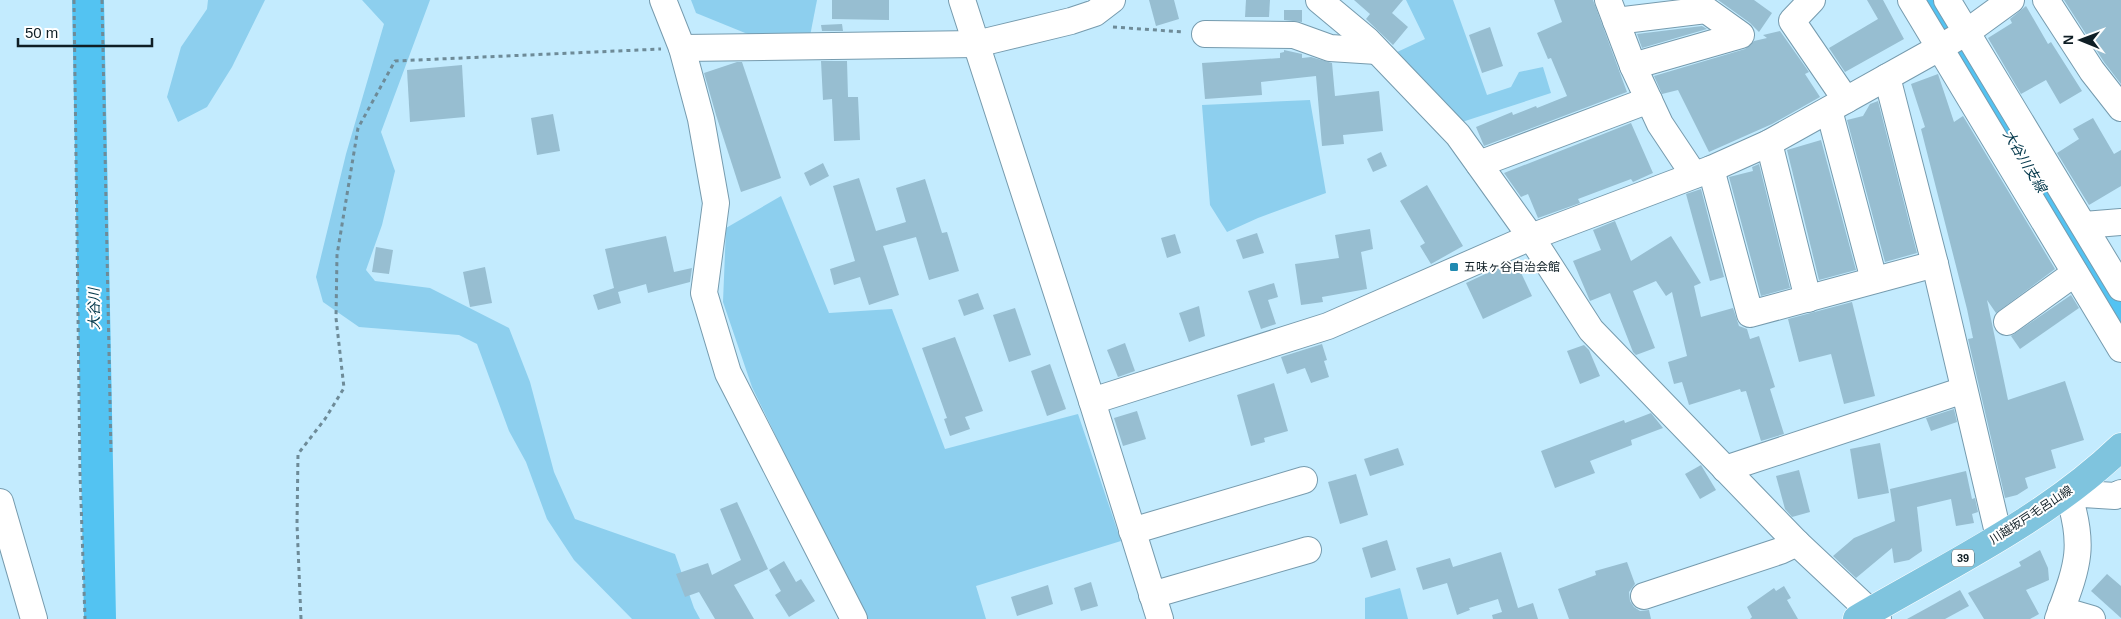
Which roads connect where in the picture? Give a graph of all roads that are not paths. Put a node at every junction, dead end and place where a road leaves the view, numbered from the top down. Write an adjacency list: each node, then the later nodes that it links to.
1 (663, 0): 14 (street)
2 (962, 0): 13 (street)
3 (1112, 0): 13 (street)
4 (1319, 0): 16 (street)
5 (1812, 0): 20 (street)
6 (1911, 0): 15 (street)
7 (1948, 0): 11 (street)
8 (2011, 0): 11 (street)
9 (2046, 0): 21 (street)
10 (1612, 11): 17 (street); 17 (street)
11 (1967, 32): 15 (street); 26 (street)
12 (1205, 34): 16 (street)
13 (976, 44): 14 (street); 36 (street)
14 (682, 48): 52 (street)
15 (1939, 48): 18 (street); 29 (street)
16 (1378, 51): 23 (street)
17 (1633, 66): 19 (street)
18 (1887, 77): 20 (street); 28 (street)
19 (1649, 100): 23 (street); 24 (street)
20 (1838, 105): 22 (street); 30 (street)
21 (2121, 108)
22 (1769, 143): 24 (street); 32 (street)
23 (1479, 164): 27 (street)
24 (1703, 172): 27 (street); 32 (street)
25 (2121, 222): 26 (street)
26 (2084, 225): 31 (street)
27 (1531, 237): 36 (street); 38 (street)
28 (1935, 264): 30 (street); 35 (street)
29 (2075, 273): 33 (street); 34 (street)
30 (1874, 280): 32 (street)
31 (2121, 288)
32 (1808, 298)
33 (2007, 322)
34 (2121, 349)
35 (1964, 390): 38 (street); 44 (street)
36 (1092, 401): 43 (street)
37 (2121, 447): 40 (main road, 川越坂戸毛呂山線 / 39)
38 (1725, 469): 45 (street)
39 (1304, 480): 43 (street)
40 (2068, 493): 41 (street); 44 (main road, 川越坂戸毛呂山線 / 39); 49 (street)
41 (2121, 494)
42 (0, 502): 51 (street)
43 (1132, 531): 47 (street)
44 (1999, 538): 50 (main road, 川越坂戸毛呂山線 / 39)
45 (1797, 543): 48 (street); 50 (street)
46 (1308, 550): 47 (street)
47 (1152, 595): 53 (street)
48 (1644, 596)
49 (2060, 615): 54 (street)
50 (1868, 616)
51 (34, 619)
52 (854, 619)
53 (1160, 619)
54 (2092, 619)

